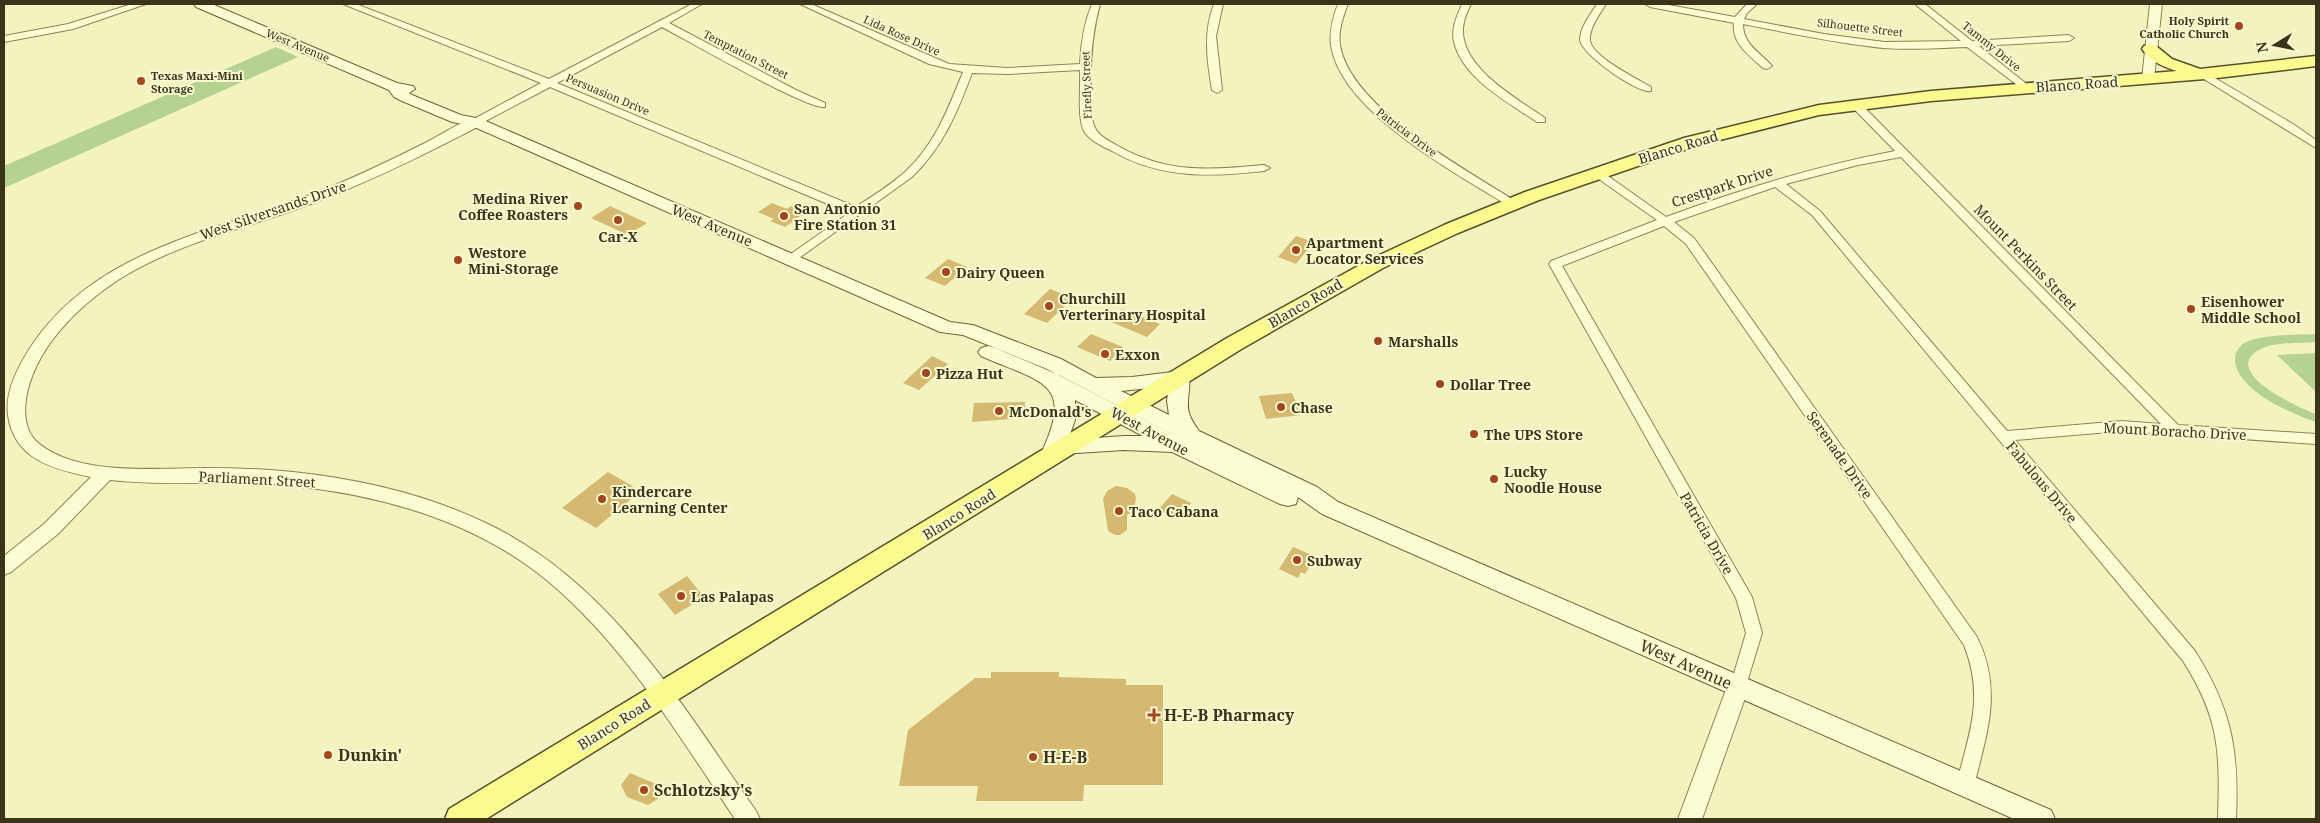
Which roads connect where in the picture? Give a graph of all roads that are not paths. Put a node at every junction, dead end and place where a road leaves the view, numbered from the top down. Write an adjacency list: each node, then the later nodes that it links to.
1 (141, 4): 18 (street)
2 (201, 4): 34 (main road, West Avenue)
3 (348, 4): 27 (street, Persuasion Drive)
4 (698, 4): 16 (street, West Silversands Drive)
5 (804, 4): 24 (street, Lida Rose Drive)
6 (1096, 4): 23 (street, Firefly Street)
7 (1218, 4): 30 (street)
8 (1343, 4): 40 (street, Patricia Drive)
9 (1466, 4): 33 (street)
10 (1600, 4): 29 (street)
11 (1650, 4): 15 (street, Silhouette Street)
12 (1754, 4): 15 (street)
13 (1920, 4): 19 (street, Tammy Drive)
14 (2156, 4): 20 (street)
15 (1738, 20): 19 (street, Silhouette Street); 22 (street)
16 (662, 23): 27 (street, West Silversands Drive); 31 (street, Temptation Street)
17 (2069, 38): 19 (street, Silhouette Street)
18 (4, 40)
19 (1969, 43): 28 (street, Tammy Drive)
20 (2150, 49): 25 (main road); 26 (street)
21 (2314, 63): 25 (main road, Blanco Road)
22 (1768, 66)
23 (1084, 67): 24 (street, Lida Rose Drive); 37 (street, Firefly Street)
24 (968, 71): 41 (street)
25 (2202, 74): 26 (main road, Blanco Road); 35 (street)
26 (2148, 79): 28 (main road, Blanco Road)
27 (549, 83): 34 (street, West Silversands Drive); 41 (street, Persuasion Drive)
28 (2025, 88): 32 (main road, Blanco Road)
29 (1647, 89)
30 (1217, 90)
31 (821, 105)
32 (1856, 105): 36 (street, Mount Perkins Street); 38 (main road, Blanco Road)
33 (1541, 120)
34 (476, 122): 43 (main road, West Avenue); 55 (street, West Silversands Drive)
35 (2316, 145)
36 (1903, 153): 39 (street, Crestpark Drive); 50 (street, Mount Perkins Street)
37 (1264, 168)
38 (1597, 172): 40 (main road, Blanco Road); 42 (street, Serenade Drive)
39 (1777, 184): 42 (street, Crestpark Drive); 51 (street, Fabulous Drive)
40 (1513, 204): 46 (main road, Blanco Road)
41 (857, 212): 43 (street)
42 (1664, 221): 44 (street, Crestpark Drive); 59 (street, Serenade Drive)
43 (792, 259): 45 (main road, West Avenue)
44 (1555, 264): 57 (street, Patricia Drive)
45 (947, 328): 47 (main road, West Avenue); 48 (main road, West Avenue)
46 (1180, 378): 48 (main road); 49 (main road, Blanco Road); 53 (main road)
47 (1052, 380): 49 (main road, West Avenue); 54 (main road)
48 (1094, 383): 49 (main road, West Avenue)
49 (1128, 410): 53 (main road, West Avenue); 54 (main road, Blanco Road)
50 (2175, 430): 51 (street, Mount Boracho Drive); 52 (street, Mount Boracho Drive)
51 (2004, 436): 64 (street, Fabulous Drive)
52 (2316, 439)
53 (1184, 440): 54 (main road); 57 (main road, West Avenue)
54 (1057, 453): 58 (main road, Blanco Road)
55 (106, 473): 56 (street); 58 (street, Parliament Street)
56 (4, 567)
57 (1738, 687): 59 (main road, West Avenue); 62 (street, Patricia Drive)
58 (661, 695): 60 (main road, Blanco Road); 61 (street, Parliament Street)
59 (1965, 786): 63 (main road, West Avenue)
60 (460, 819)
61 (748, 819)
62 (1690, 819)
63 (2042, 819)
64 (2227, 819)

